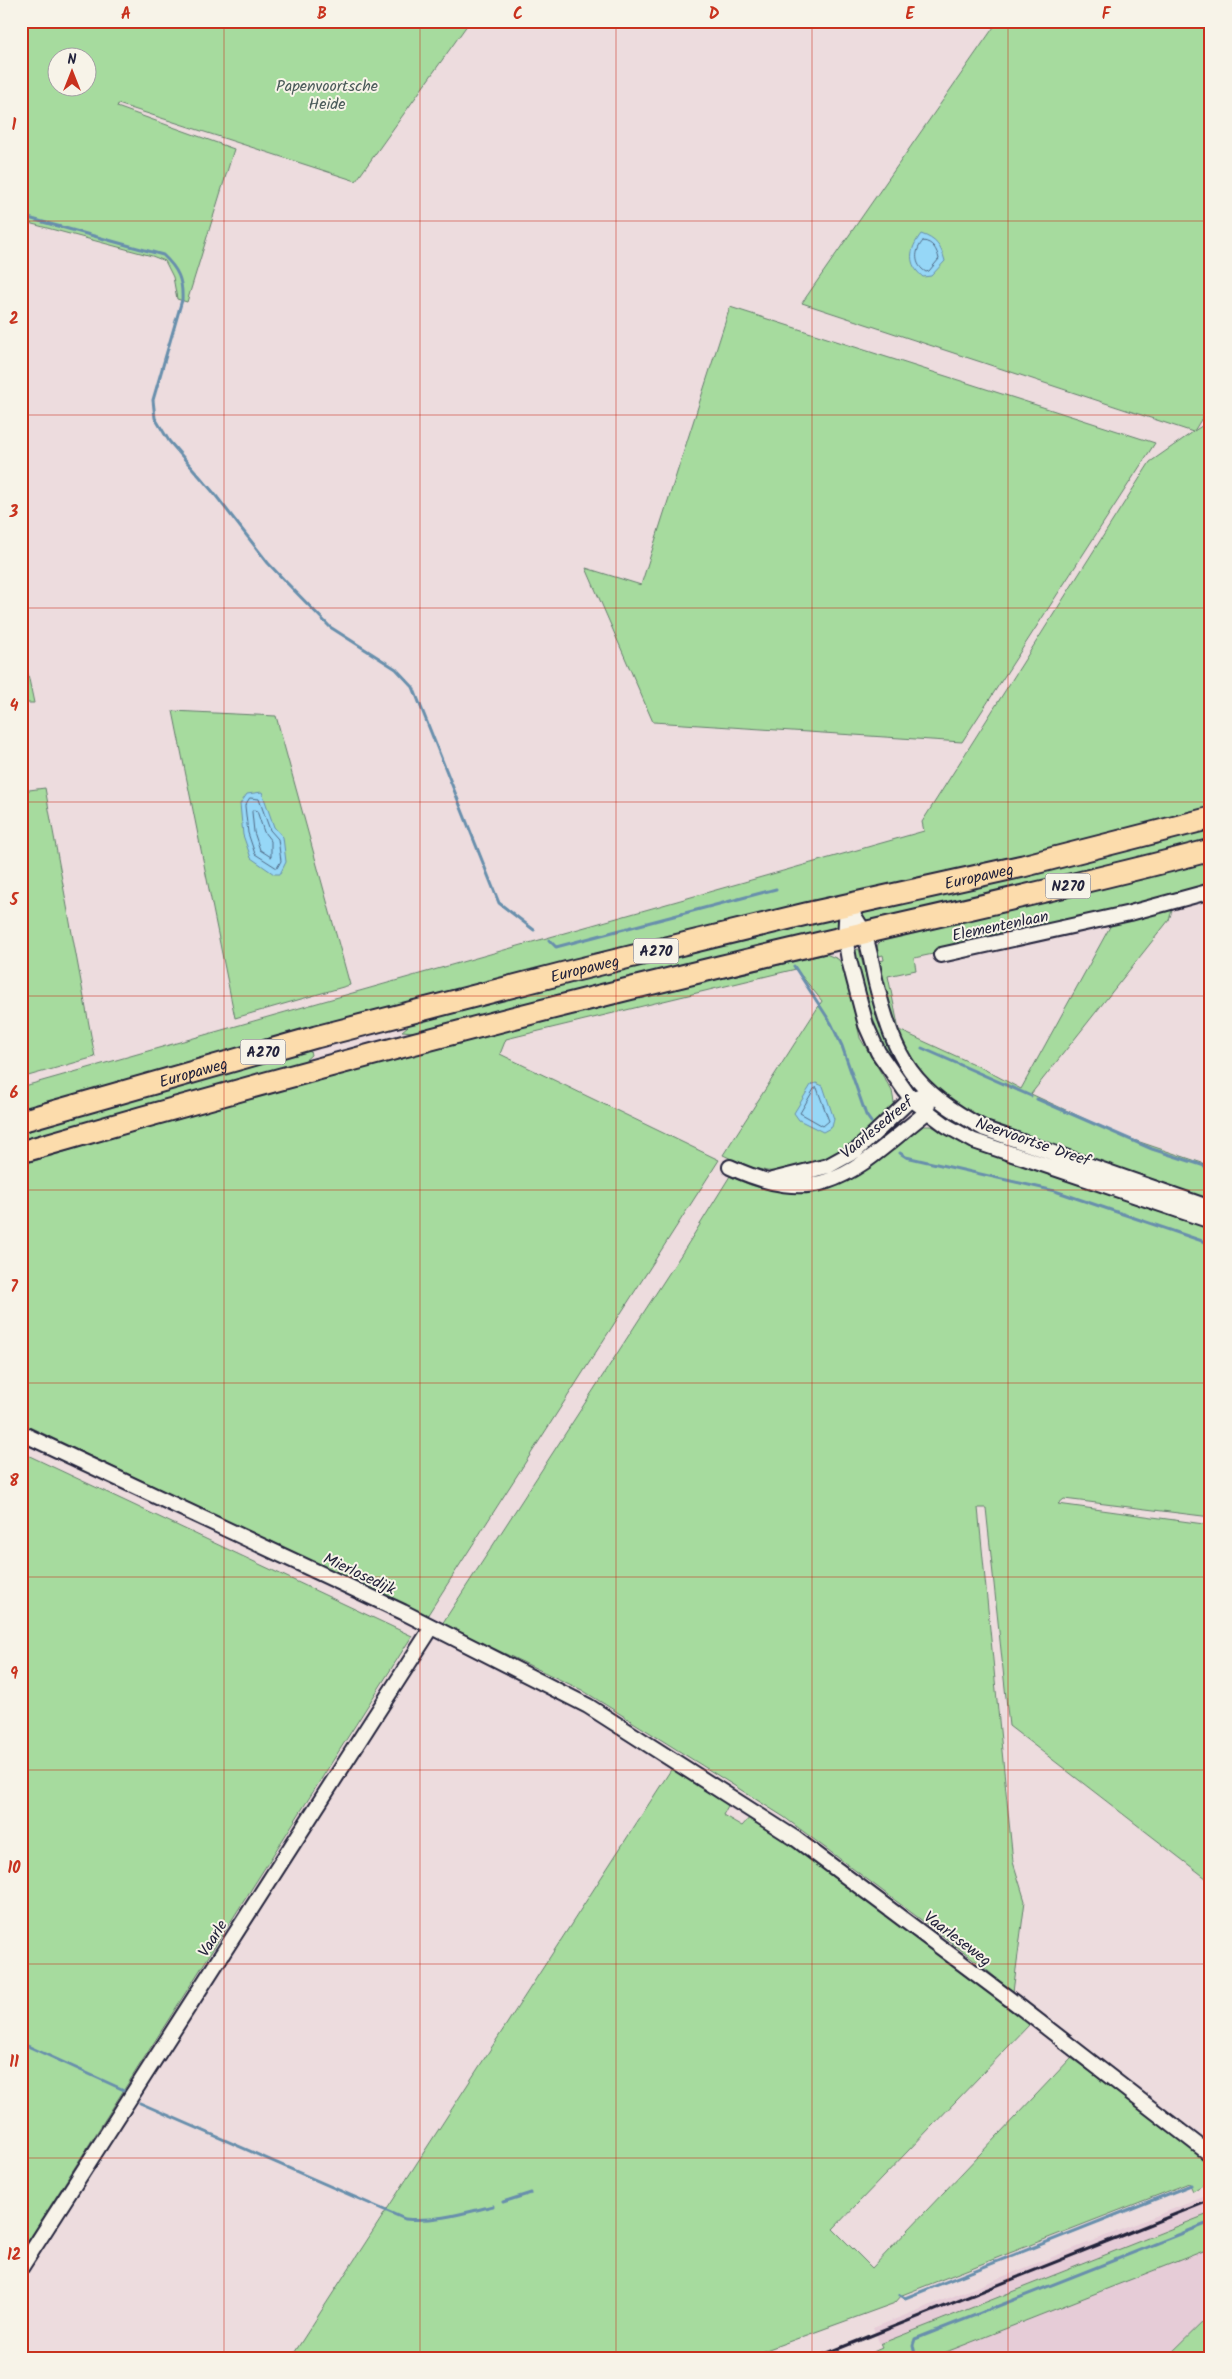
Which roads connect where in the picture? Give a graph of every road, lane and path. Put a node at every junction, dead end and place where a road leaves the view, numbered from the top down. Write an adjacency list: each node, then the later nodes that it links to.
1 (1211, 818): 4 (highway, Europaweg / N270)
2 (1211, 850): 5 (highway, Europaweg / N270)
3 (1211, 891): 6 (street, Elementenlaan)
4 (847, 905): 5 (street, Neervoortse Dreef); 10 (highway, Europaweg / A270)
5 (854, 934): 7 (street, Neervoortse Dreef); 8 (street, Neervoortse Dreef); 11 (highway, Europaweg / A270)
6 (941, 955)
7 (929, 1093): 8 (street, Vaarlesedreef); 9 (street, Vaarlesedreef); 14 (street, Neervoortse Dreef)
8 (911, 1099): 9 (street, Neervoortse Dreef); 13 (street, Vaarlesedreef)
9 (927, 1112): 13 (street, Vaarlesedreef); 15 (street, Neervoortse Dreef)
10 (21, 1121)
11 (21, 1152)
12 (730, 1167): 13 (street, Vaarlesedreef)
13 (768, 1181)
14 (1211, 1208)
15 (1211, 1221)
16 (21, 1433): 17 (street, Mierlosedijk)
17 (432, 1627): 18 (street, Mierlosedijk); 20 (street, Vaarle)
18 (676, 1762): 19 (street, Vaarleseweg)
19 (1211, 2154)
20 (21, 2268)

